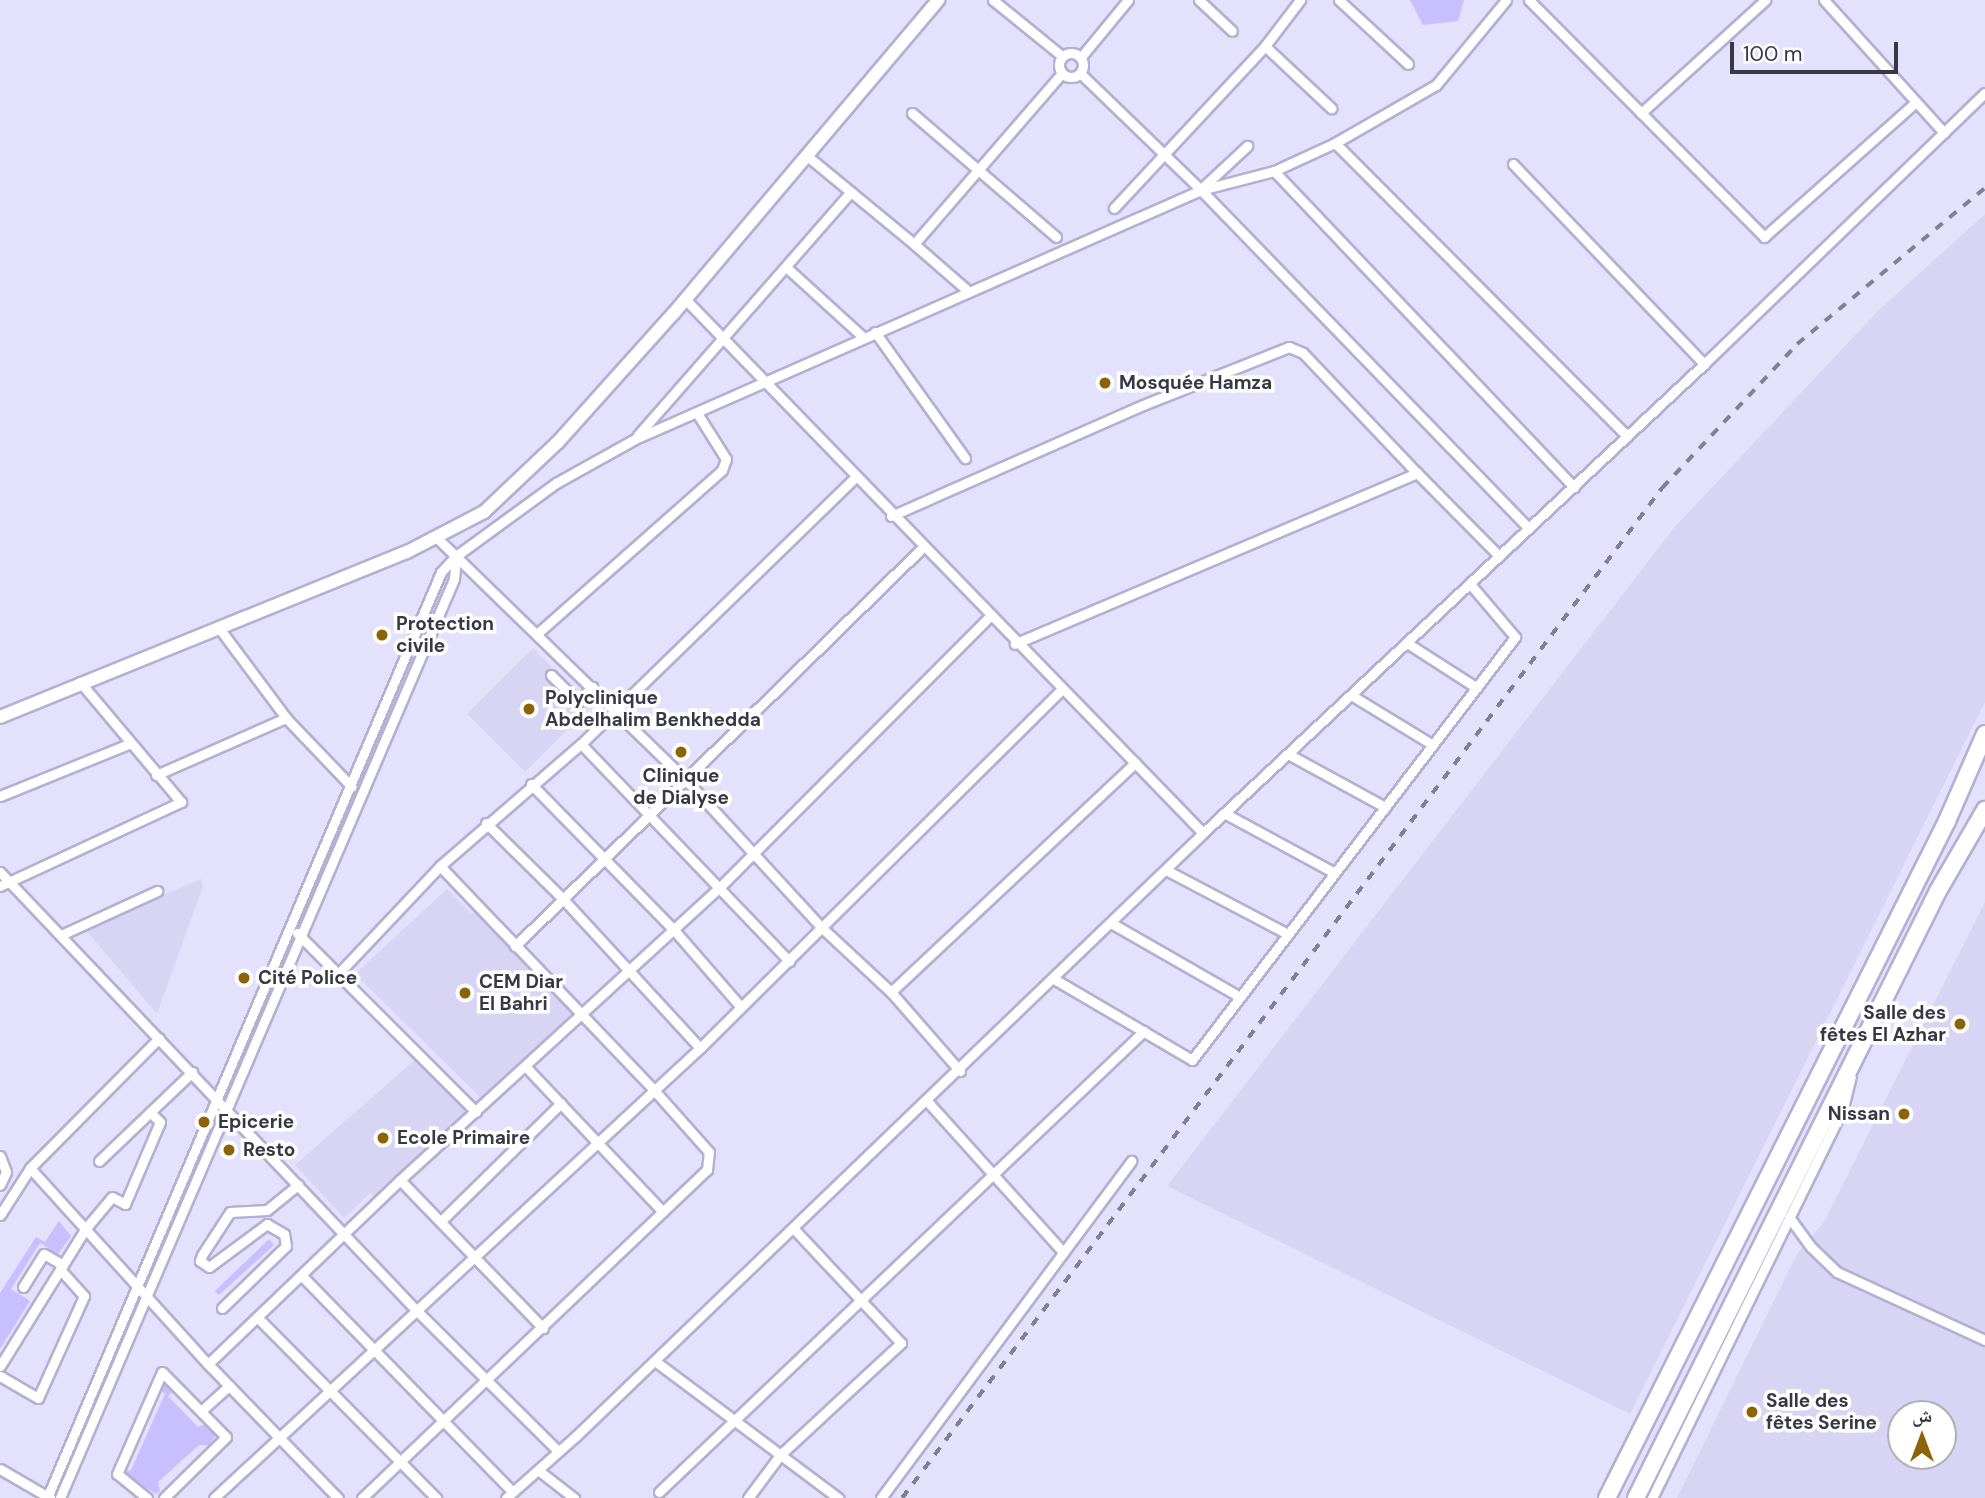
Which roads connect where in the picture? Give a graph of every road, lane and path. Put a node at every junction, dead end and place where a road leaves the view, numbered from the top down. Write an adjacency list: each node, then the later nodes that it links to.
1 (938, 0): 26 (street)
2 (993, 0): 13 (street)
3 (1128, 0): 14 (street)
4 (1199, 0): 11 (street)
5 (1300, 0): 12 (street)
6 (1339, 0): 15 (street)
7 (1506, 0): 24 (street)
8 (1529, 0): 22 (street)
9 (1765, 0): 22 (street)
10 (1824, 0): 19 (street)
11 (1232, 30)
12 (1265, 46): 20 (street); 27 (street)
13 (1062, 57): 14 (street); 16 (street)
14 (1081, 57): 17 (street)
15 (1408, 64)
16 (1062, 73): 17 (street); 29 (street)
17 (1081, 74): 27 (street)
18 (1985, 93): 23 (street)
19 (1916, 102): 22 (street); 23 (street)
20 (1331, 108)
21 (912, 113): 29 (street)
22 (1641, 113)
23 (1944, 133): 42 (street)
24 (1335, 143): 30 (street); 45 (street)
25 (1247, 146): 31 (street)
26 (806, 155): 32 (street); 38 (street)
27 (1166, 156): 31 (street); 33 (street)
28 (1513, 164): 42 (street)
29 (977, 171): 34 (street); 35 (street)
30 (1274, 171): 31 (street); 50 (street)
31 (1201, 190): 37 (street); 52 (street)
32 (851, 192): 35 (street); 36 (street)
33 (1114, 208)
34 (1055, 237)
35 (914, 244): 37 (street)
36 (786, 267): 40 (street); 41 (street)
37 (968, 291): 39 (street)
38 (685, 299): 41 (street); 53 (street)
39 (875, 332): 40 (street); 47 (street)
40 (863, 337): 43 (street)
41 (725, 338): 43 (street); 46 (street)
42 (1704, 364): 45 (street)
43 (769, 381): 44 (street); 49 (street)
44 (697, 413): 46 (street); 60 (street)
45 (1627, 436): 50 (street)
46 (635, 439): 55 (street)
47 (965, 457)
48 (1417, 473): 51 (street); 56 (street); 62 (street)
49 (856, 477): 51 (street); 69 (street)
50 (1574, 487): 52 (street)
51 (891, 516): 54 (street)
52 (1528, 527): 56 (street)
53 (438, 538): 55 (street); 59 (street)
54 (922, 548): 58 (street); 80 (street)
55 (456, 556): 60 (street); 82 (street); 107 (street)
56 (1499, 556): 57 (street)
57 (1470, 584): 61 (street); 66 (street)
58 (989, 617): 62 (street); 91 (street)
59 (219, 628): 64 (street); 71 (street)
60 (539, 632): 65 (street)
61 (1407, 643): 66 (street); 68 (street)
62 (1015, 644): 67 (street)
63 (551, 675): 65 (street)
64 (80, 682): 70 (street); 73 (street)
65 (592, 687): 69 (street)
66 (1477, 688): 75 (street)
67 (1060, 691): 78 (street); 103 (street)
68 (1351, 695): 75 (street); 76 (street)
69 (614, 708): 74 (street); 80 (street)
70 (0, 717)
71 (286, 718): 79 (street); 82 (street)
72 (1985, 734): 88 (highway)
73 (129, 744): 79 (street); 83 (street)
74 (580, 744): 81 (street); 87 (street)
75 (1433, 745): 84 (street)
76 (1287, 754): 84 (street); 86 (street)
77 (1985, 762): 88 (highway)
78 (1135, 763): 90 (street); 113 (street)
79 (156, 775): 97 (street)
80 (685, 779): 87 (street); 91 (street)
81 (531, 784): 89 (street); 92 (street)
82 (352, 786): 102 (street)
83 (0, 796)
84 (1385, 807): 96 (street)
85 (1985, 810): 120 (highway)
86 (1224, 813): 90 (street); 96 (street)
87 (651, 815): 92 (street); 98 (street)
88 (1947, 821): 193 (highway)
89 (486, 822): 93 (street); 100 (street)
90 (1203, 834): 94 (street)
91 (752, 855): 98 (street); 103 (street)
92 (605, 861): 100 (street); 104 (street)
93 (440, 866): 108 (street); 111 (street)
94 (1166, 870): 101 (street); 105 (street)
95 (0, 872): 97 (street)
96 (1335, 873): 105 (street)
97 (5, 884): 106 (street)
98 (717, 890): 104 (street); 109 (street)
99 (157, 891): 106 (street)
100 (564, 900): 108 (street); 110 (street)
101 (1111, 923): 112 (street); 114 (street)
102 (293, 926): 107 (street); 125 (street)
103 (821, 927): 109 (street); 113 (street)
104 (674, 930): 110 (street); 115 (street)
105 (1288, 934): 114 (street)
106 (61, 935): 118 (street)
107 (300, 938): 111 (street); 128 (street)
108 (515, 946): 116 (street)
109 (789, 961): 115 (street)
110 (629, 972): 116 (street); 119 (street)
111 (337, 975): 130 (street)
112 (1054, 979): 117 (street); 122 (street)
113 (891, 992): 122 (street)
114 (1240, 997): 117 (street)
115 (741, 1007): 119 (street)
116 (583, 1016): 121 (street); 124 (street)
117 (1144, 1031): 136 (street)
118 (159, 1038): 123 (street); 135 (street)
119 (700, 1048): 124 (street)
120 (1853, 1061): 143 (street); 194 (highway)
121 (526, 1067): 127 (street); 130 (street)
122 (960, 1071): 126 (street)
123 (192, 1072): 125 (street); 129 (street)
124 (654, 1090): 131 (street); 141 (street)
125 (218, 1100): 128 (street); 153 (street)
126 (928, 1102): 136 (street); 147 (street)
127 (561, 1103): 131 (street); 144 (street)
128 (227, 1109): 139 (street); 155 (street)
129 (150, 1112): 133 (street); 146 (street)
130 (476, 1112): 137 (street)
131 (598, 1141): 141 (street); 150 (street)
132 (0, 1156): 138 (street)
133 (99, 1161)
134 (1131, 1161): 149 (street)
135 (30, 1167): 142 (street); 146 (street)
136 (993, 1176): 149 (street); 156 (street)
137 (400, 1180): 144 (street); 148 (street)
138 (0, 1185)
139 (298, 1185): 140 (street); 148 (street)
140 (267, 1210): 145 (street); 145 (street)
141 (663, 1212): 160 (street)
142 (0, 1215)
143 (1789, 1217): 161 (street); 195 (street)
144 (441, 1221): 150 (street)
145 (267, 1224): 157 (street)
146 (86, 1228): 151 (street); 153 (street)
147 (793, 1229): 156 (street); 163 (street)
148 (344, 1233): 152 (street); 158 (street)
149 (1063, 1252): 192 (street)
150 (473, 1258): 158 (street); 160 (street)
151 (62, 1267): 154 (street); 165 (street); 166 (street)
152 (301, 1275): 159 (street); 162 (street)
153 (139, 1285): 155 (street); 181 (street)
154 (23, 1287)
155 (148, 1295): 164 (street); 182 (street)
156 (863, 1300): 171 (street); 175 (street)
157 (222, 1308)
158 (416, 1310): 162 (street); 167 (street)
159 (257, 1317): 164 (street); 169 (street)
160 (543, 1328): 167 (street)
161 (1985, 1340)
162 (373, 1350): 169 (street); 172 (street)
163 (655, 1361): 171 (street); 174 (street)
164 (208, 1364): 168 (street)
165 (0, 1366)
166 (0, 1376)
167 (487, 1379): 172 (street); 174 (street)
168 (229, 1386): 170 (street); 173 (street)
169 (330, 1391): 173 (street); 176 (street)
170 (201, 1411): 183 (street); 184 (street)
171 (736, 1420): 175 (street); 179 (street)
172 (444, 1422): 176 (street); 180 (street)
173 (279, 1438): 185 (street); 186 (street)
174 (558, 1451): 178 (street)
175 (780, 1455): 190 (street); 191 (street)
176 (401, 1462): 187 (street); 188 (street)
177 (0, 1469): 181 (street)
178 (538, 1470): 180 (street); 189 (street)
179 (659, 1492)
180 (510, 1495)
181 (48, 1497)
182 (60, 1498)
183 (147, 1498)
184 (164, 1498)
185 (214, 1498)
186 (338, 1498)
187 (362, 1498)
188 (436, 1498)
189 (574, 1498)
190 (748, 1498)
191 (838, 1498)
192 (881, 1498)
193 (1607, 1498)
194 (1636, 1498)
195 (1652, 1498)

